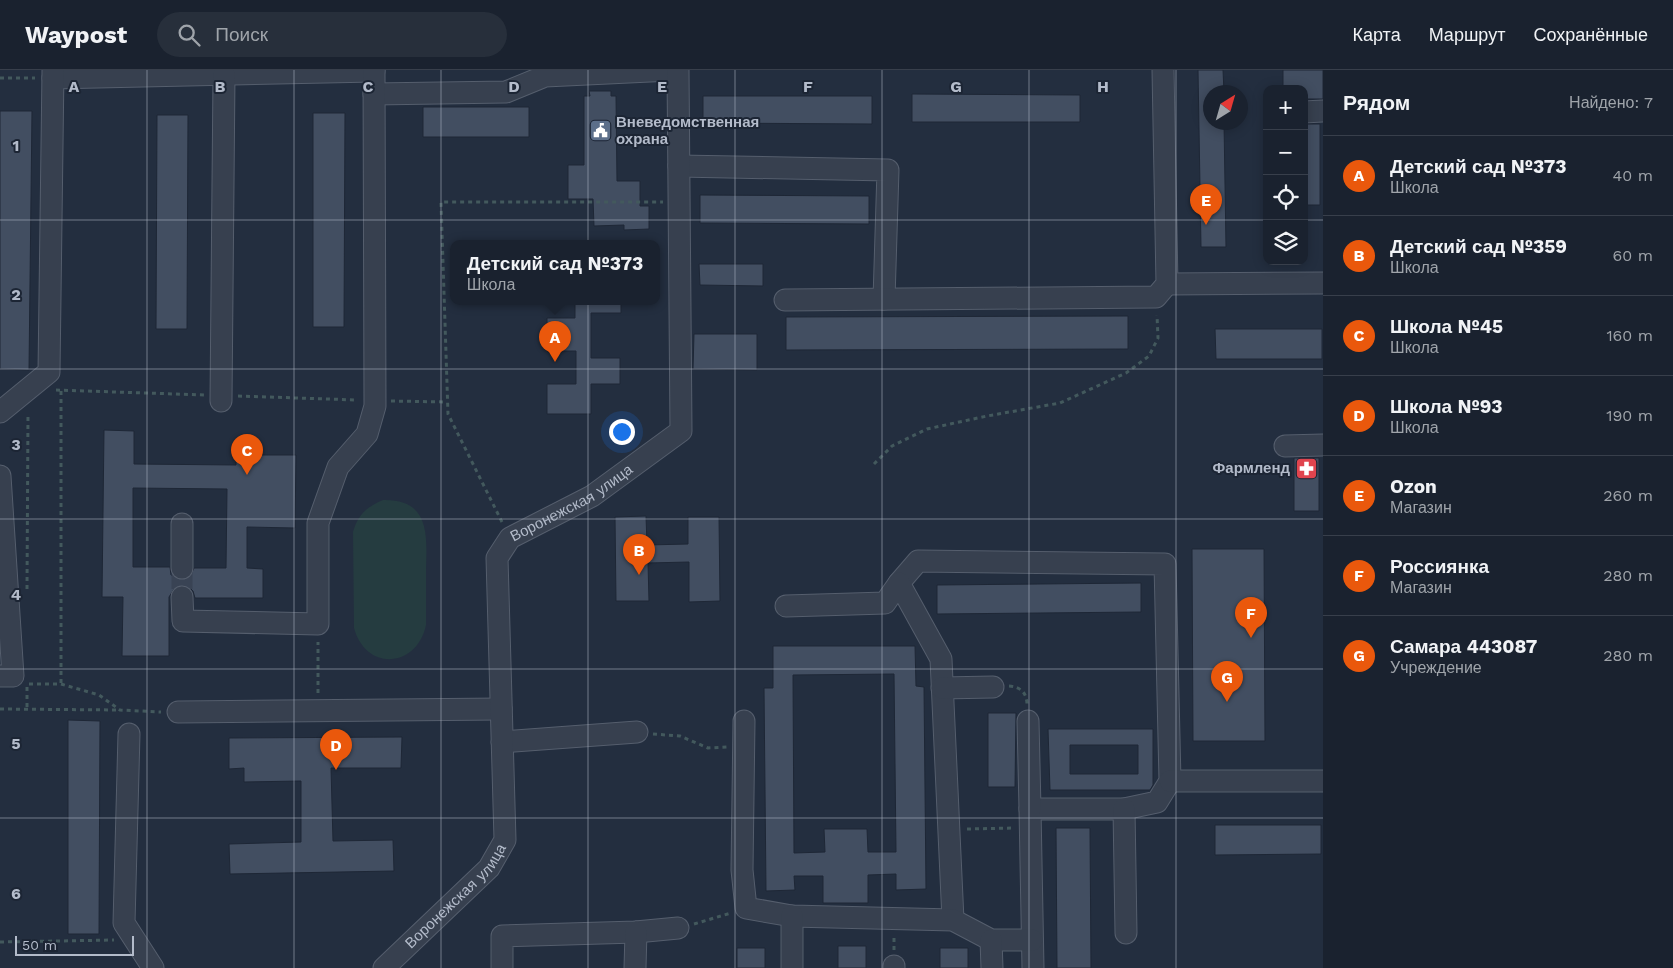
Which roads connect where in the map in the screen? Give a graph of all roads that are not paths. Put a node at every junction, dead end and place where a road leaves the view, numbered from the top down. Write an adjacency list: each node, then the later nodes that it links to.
1 (374, 70): 5 (street); 9 (street)
2 (671, 70): 9 (street)
3 (678, 70): 12 (street, Воронежская улица)
4 (1163, 70): 14 (street)
5 (245, 72): 8 (street)
6 (183, 73): 7 (street); 8 (street)
7 (53, 74): 18 (street)
8 (224, 75): 17 (street)
9 (374, 94): 25 (street)
10 (1323, 111): 11 (street)
11 (1308, 112)
12 (679, 166): 15 (street); 30 (street, Воронежская улица)
13 (1323, 283): 14 (street)
14 (1161, 291): 15 (street)
15 (884, 299): 16 (street)
16 (785, 300)
17 (221, 401)
18 (0, 412)
19 (1323, 445): 20 (street)
20 (1285, 446)
21 (0, 476): 27 (street)
22 (182, 524): 23 (street)
23 (182, 568)
24 (899, 583): 26 (street); 29 (street); 38 (street)
25 (182, 598)
26 (786, 606)
27 (0, 676)
28 (994, 687): 29 (street)
29 (942, 688): 42 (street)
30 (501, 708): 31 (street); 36 (street, Воронежская улица)
31 (169, 712)
32 (744, 721): 41 (street)
33 (1028, 721): 40 (street)
34 (637, 732): 36 (street)
35 (129, 734): 48 (street)
36 (502, 742): 49 (street, Воронежская улица)
37 (1323, 781): 38 (street)
38 (1170, 782): 39 (street)
39 (1124, 809): 40 (street); 45 (street)
40 (1030, 818): 47 (street)
41 (792, 916): 42 (street); 52 (street)
42 (953, 920): 46 (street)
43 (678, 928): 44 (street)
44 (636, 932): 50 (street); 51 (street)
45 (1126, 933)
46 (991, 940): 47 (street); 53 (street)
47 (1032, 940): 54 (street)
48 (152, 968)
49 (384, 968)
50 (502, 968)
51 (635, 968)
52 (792, 968)
53 (992, 968)
54 (1033, 968)

